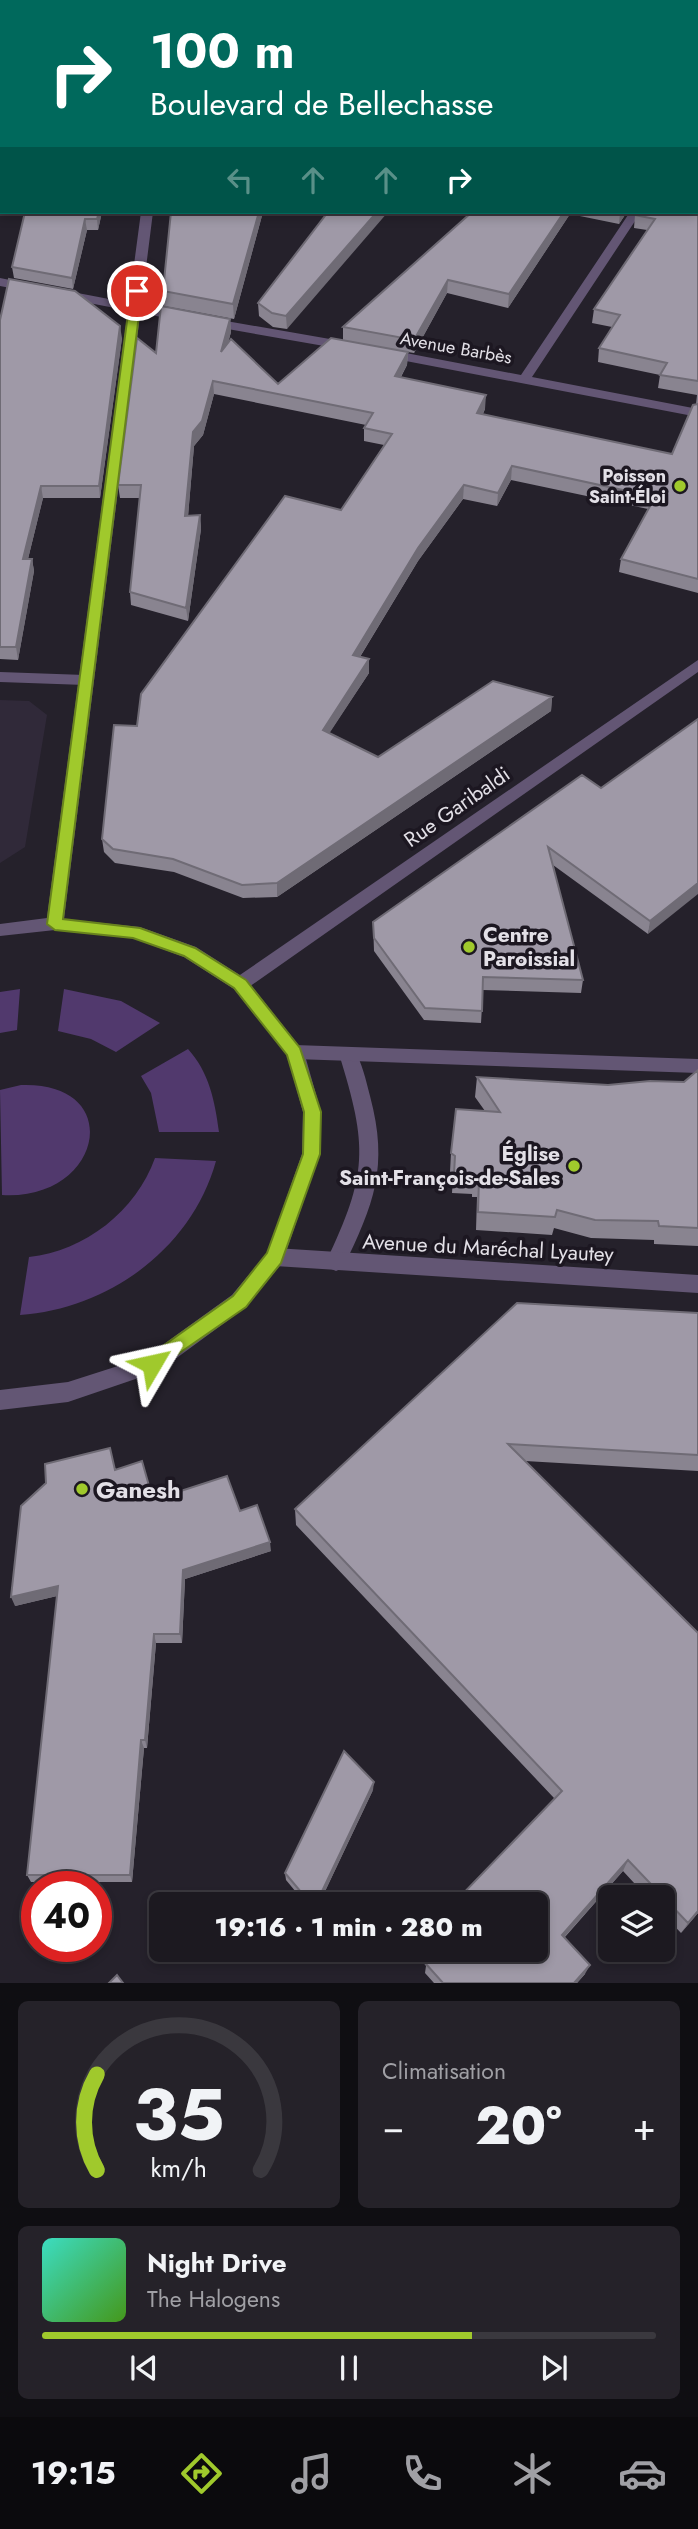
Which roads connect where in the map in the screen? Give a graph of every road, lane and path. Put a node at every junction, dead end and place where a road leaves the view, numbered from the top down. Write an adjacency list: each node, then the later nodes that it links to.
1 (147, 214): 6 (street)
2 (634, 214): 9 (street)
3 (0, 282): 4 (street)
4 (41, 290)
5 (54, 293): 6 (street)
6 (135, 308): 7 (street); 13 (street)
7 (361, 349)
8 (375, 351): 9 (street, Avenue Barbès)
9 (525, 378): 10 (street, Avenue Barbès)
10 (698, 413)
11 (698, 665): 16 (street, Rue Garibaldi)
12 (0, 677): 13 (street)
13 (85, 680): 14 (street)
14 (55, 924): 15 (street); 16 (street)
15 (0, 930)
16 (240, 984): 17 (street)
17 (295, 1052): 18 (street); 20 (street)
18 (348, 1054): 19 (street); 21 (street)
19 (696, 1065)
20 (275, 1257): 21 (street, Avenue du Maréchal Lyautey); 23 (street)
21 (336, 1262): 22 (street, Avenue du Maréchal Lyautey)
22 (698, 1284)
23 (0, 1400)

